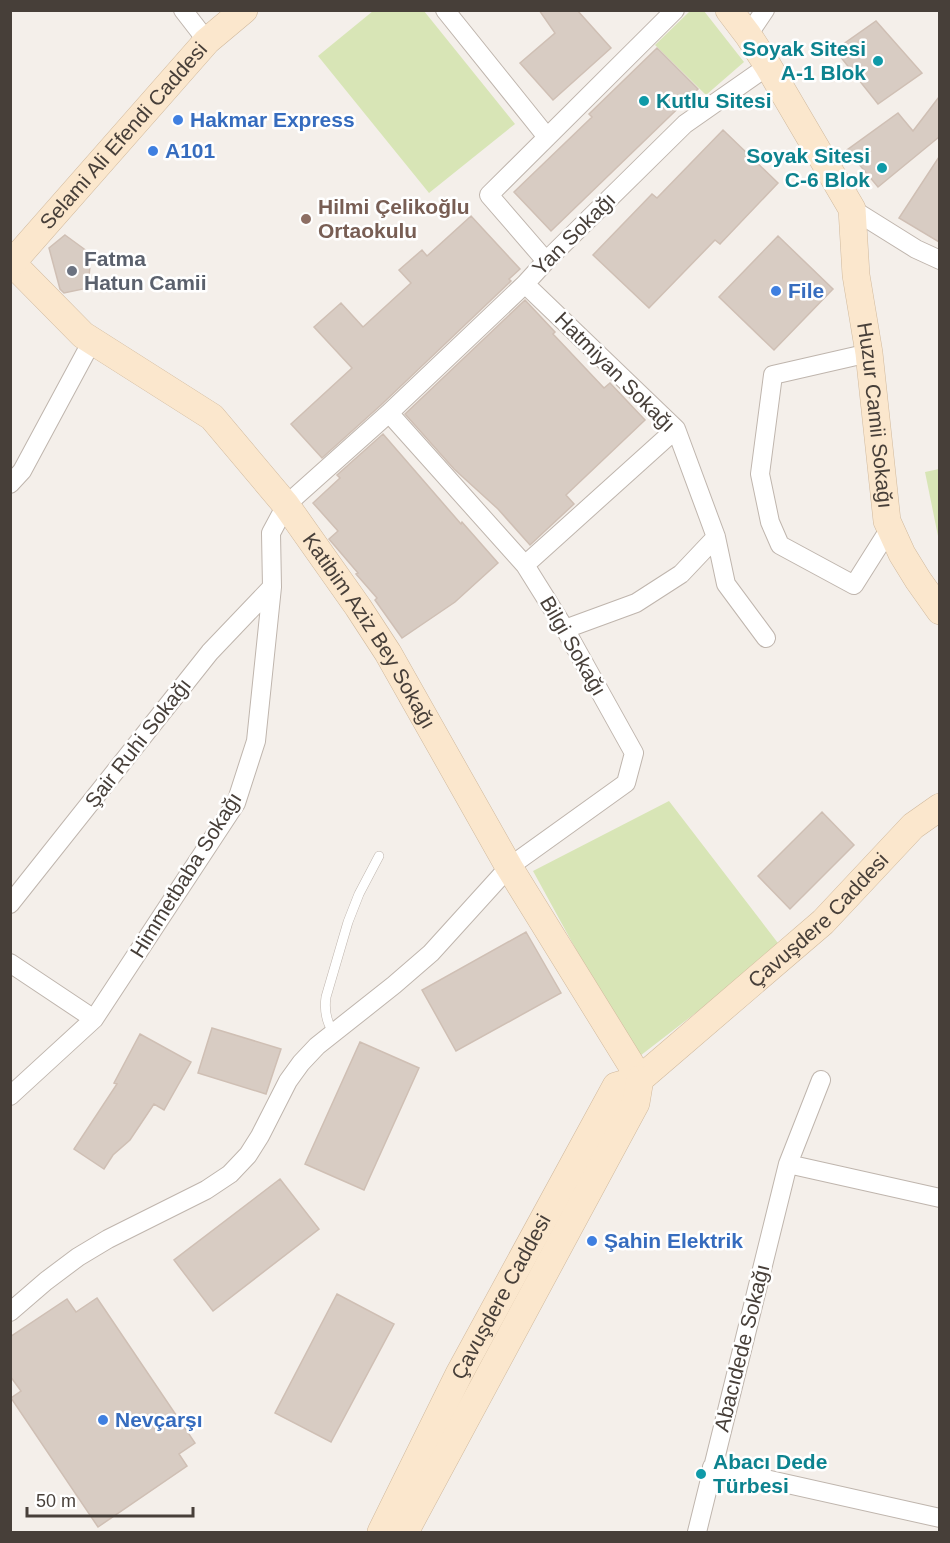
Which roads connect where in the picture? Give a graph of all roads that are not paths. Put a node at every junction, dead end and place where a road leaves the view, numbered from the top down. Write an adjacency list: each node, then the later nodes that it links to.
1 (183, 10): 8 (street)
2 (244, 10): 8 (street, Selami Ali Efendi Caddesi)
3 (445, 10): 10 (street)
4 (675, 10): 10 (street)
5 (729, 10): 7 (street)
6 (765, 10): 7 (street)
7 (748, 35): 9 (street)
8 (207, 41): 14 (street, Selami Ali Efendi Caddesi)
9 (768, 66): 11 (street); 13 (street, Yan Sokağı)
10 (547, 136): 13 (street)
11 (852, 209): 12 (street); 17 (street, Huzur Camii Sokağı)
12 (939, 260)
13 (546, 261): 15 (street, Yan Sokağı)
14 (11, 263): 16 (street, Katibim Aziz Bey Sokağı)
15 (525, 284): 18 (street, Yan Sokağı); 19 (street, Hatmiyan Sokağı)
16 (92, 341): 20 (street); 21 (street, Katibim Aziz Bey Sokağı)
17 (869, 353): 22 (street, Huzur Camii Sokağı); 22 (street)
18 (389, 413): 21 (street, Yan Sokağı); 24 (street)
19 (676, 429): 23 (street, Hatmiyan Sokağı); 24 (street)
20 (10, 484)
21 (286, 505): 25 (street, Himmetbaba Sokağı); 31 (street, Katibim Aziz Bey Sokağı)
22 (890, 528): 26 (street, Huzur Camii Sokağı)
23 (716, 537): 27 (street); 28 (street, Hatmiyan Sokağı)
24 (525, 565): 27 (street, Bilgi Sokağı)
25 (272, 587): 32 (street, Şair Ruhi Sokağı); 34 (street, Himmetbaba Sokağı)
26 (939, 611)
27 (565, 628): 31 (street, Bilgi Sokağı)
28 (766, 638)
29 (938, 807): 36 (street, Çavuşdere Caddesi)
30 (379, 856): 35 (lane)
31 (509, 867): 35 (street, Bilgi Sokağı); 36 (street, Katibim Aziz Bey Sokağı)
32 (10, 904)
33 (10, 963): 34 (street)
34 (94, 1019): 38 (street, Himmetbaba Sokağı)
35 (333, 1032): 41 (street, Bilgi Sokağı)
36 (640, 1079): 42 (street, Çavuşdere Caddesi); 43 (street, Çavuşdere Caddesi)
37 (821, 1080): 39 (street, Abacıdede Sokağı)
38 (10, 1096)
39 (788, 1164): 40 (street); 44 (street, Abacıdede Sokağı)
40 (939, 1198)
41 (10, 1312)
42 (469, 1354): 43 (street); 46 (street, Çavuşdere Caddesi)
43 (493, 1369): 47 (street, Çavuşdere Caddesi)
44 (712, 1467): 45 (street); 48 (street, Abacıdede Sokağı)
45 (939, 1518)
46 (381, 1533)
47 (405, 1533)
48 (697, 1533)

